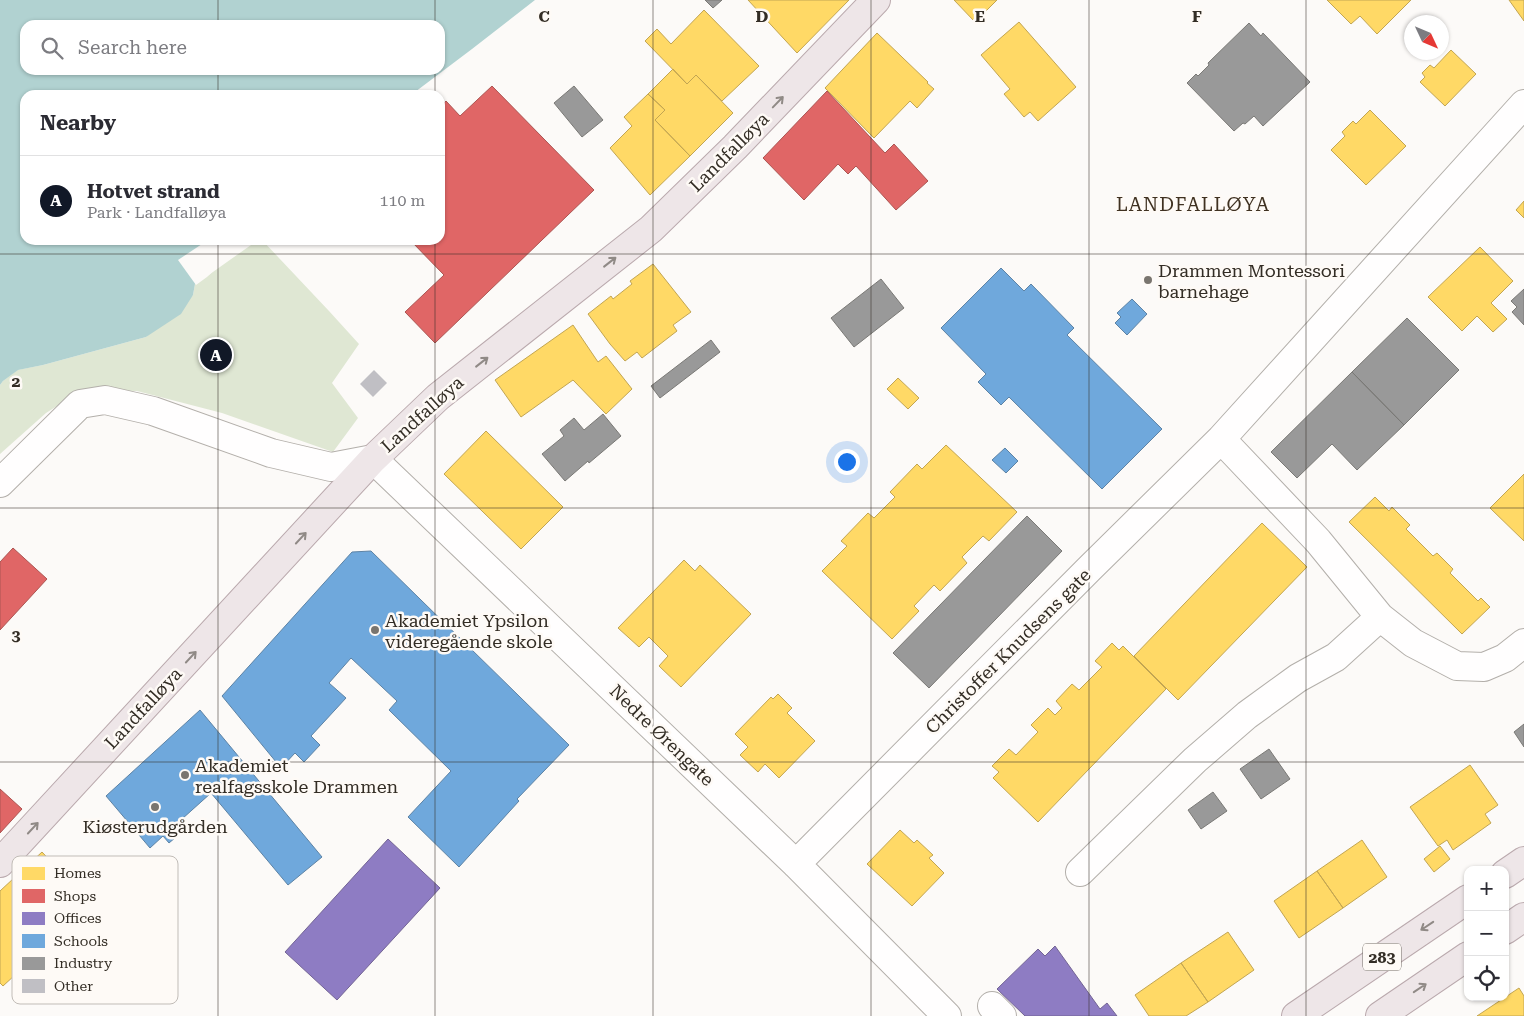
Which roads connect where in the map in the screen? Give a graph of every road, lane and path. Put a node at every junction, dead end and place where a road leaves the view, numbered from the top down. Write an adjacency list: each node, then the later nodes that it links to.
1 (876, 0): 4 (main road, Landfalløya, one-way to 1)
2 (1524, 104): 3 (street, Christoffer Knudsens gate)
3 (1221, 439): 6 (street); 10 (street, Christoffer Knudsens gate)
4 (373, 459): 5 (street); 9 (main road, Landfalløya, one-way to 4); 10 (street, Nedre Ørengate)
5 (0, 483)
6 (1380, 617): 7 (street); 12 (street)
7 (1524, 643)
8 (1524, 861): 11 (main road)
9 (0, 863)
10 (796, 864): 17 (street, Nedre Ørengate)
11 (1509, 871)
12 (1080, 872)
13 (1464, 902): 18 (main road, 283, one-way to 18)
14 (1524, 917): 15 (main road)
15 (1509, 927)
16 (1464, 959): 19 (main road, 283, one-way to 16)
17 (947, 1016)
18 (1296, 1016)
19 (1380, 1016)

